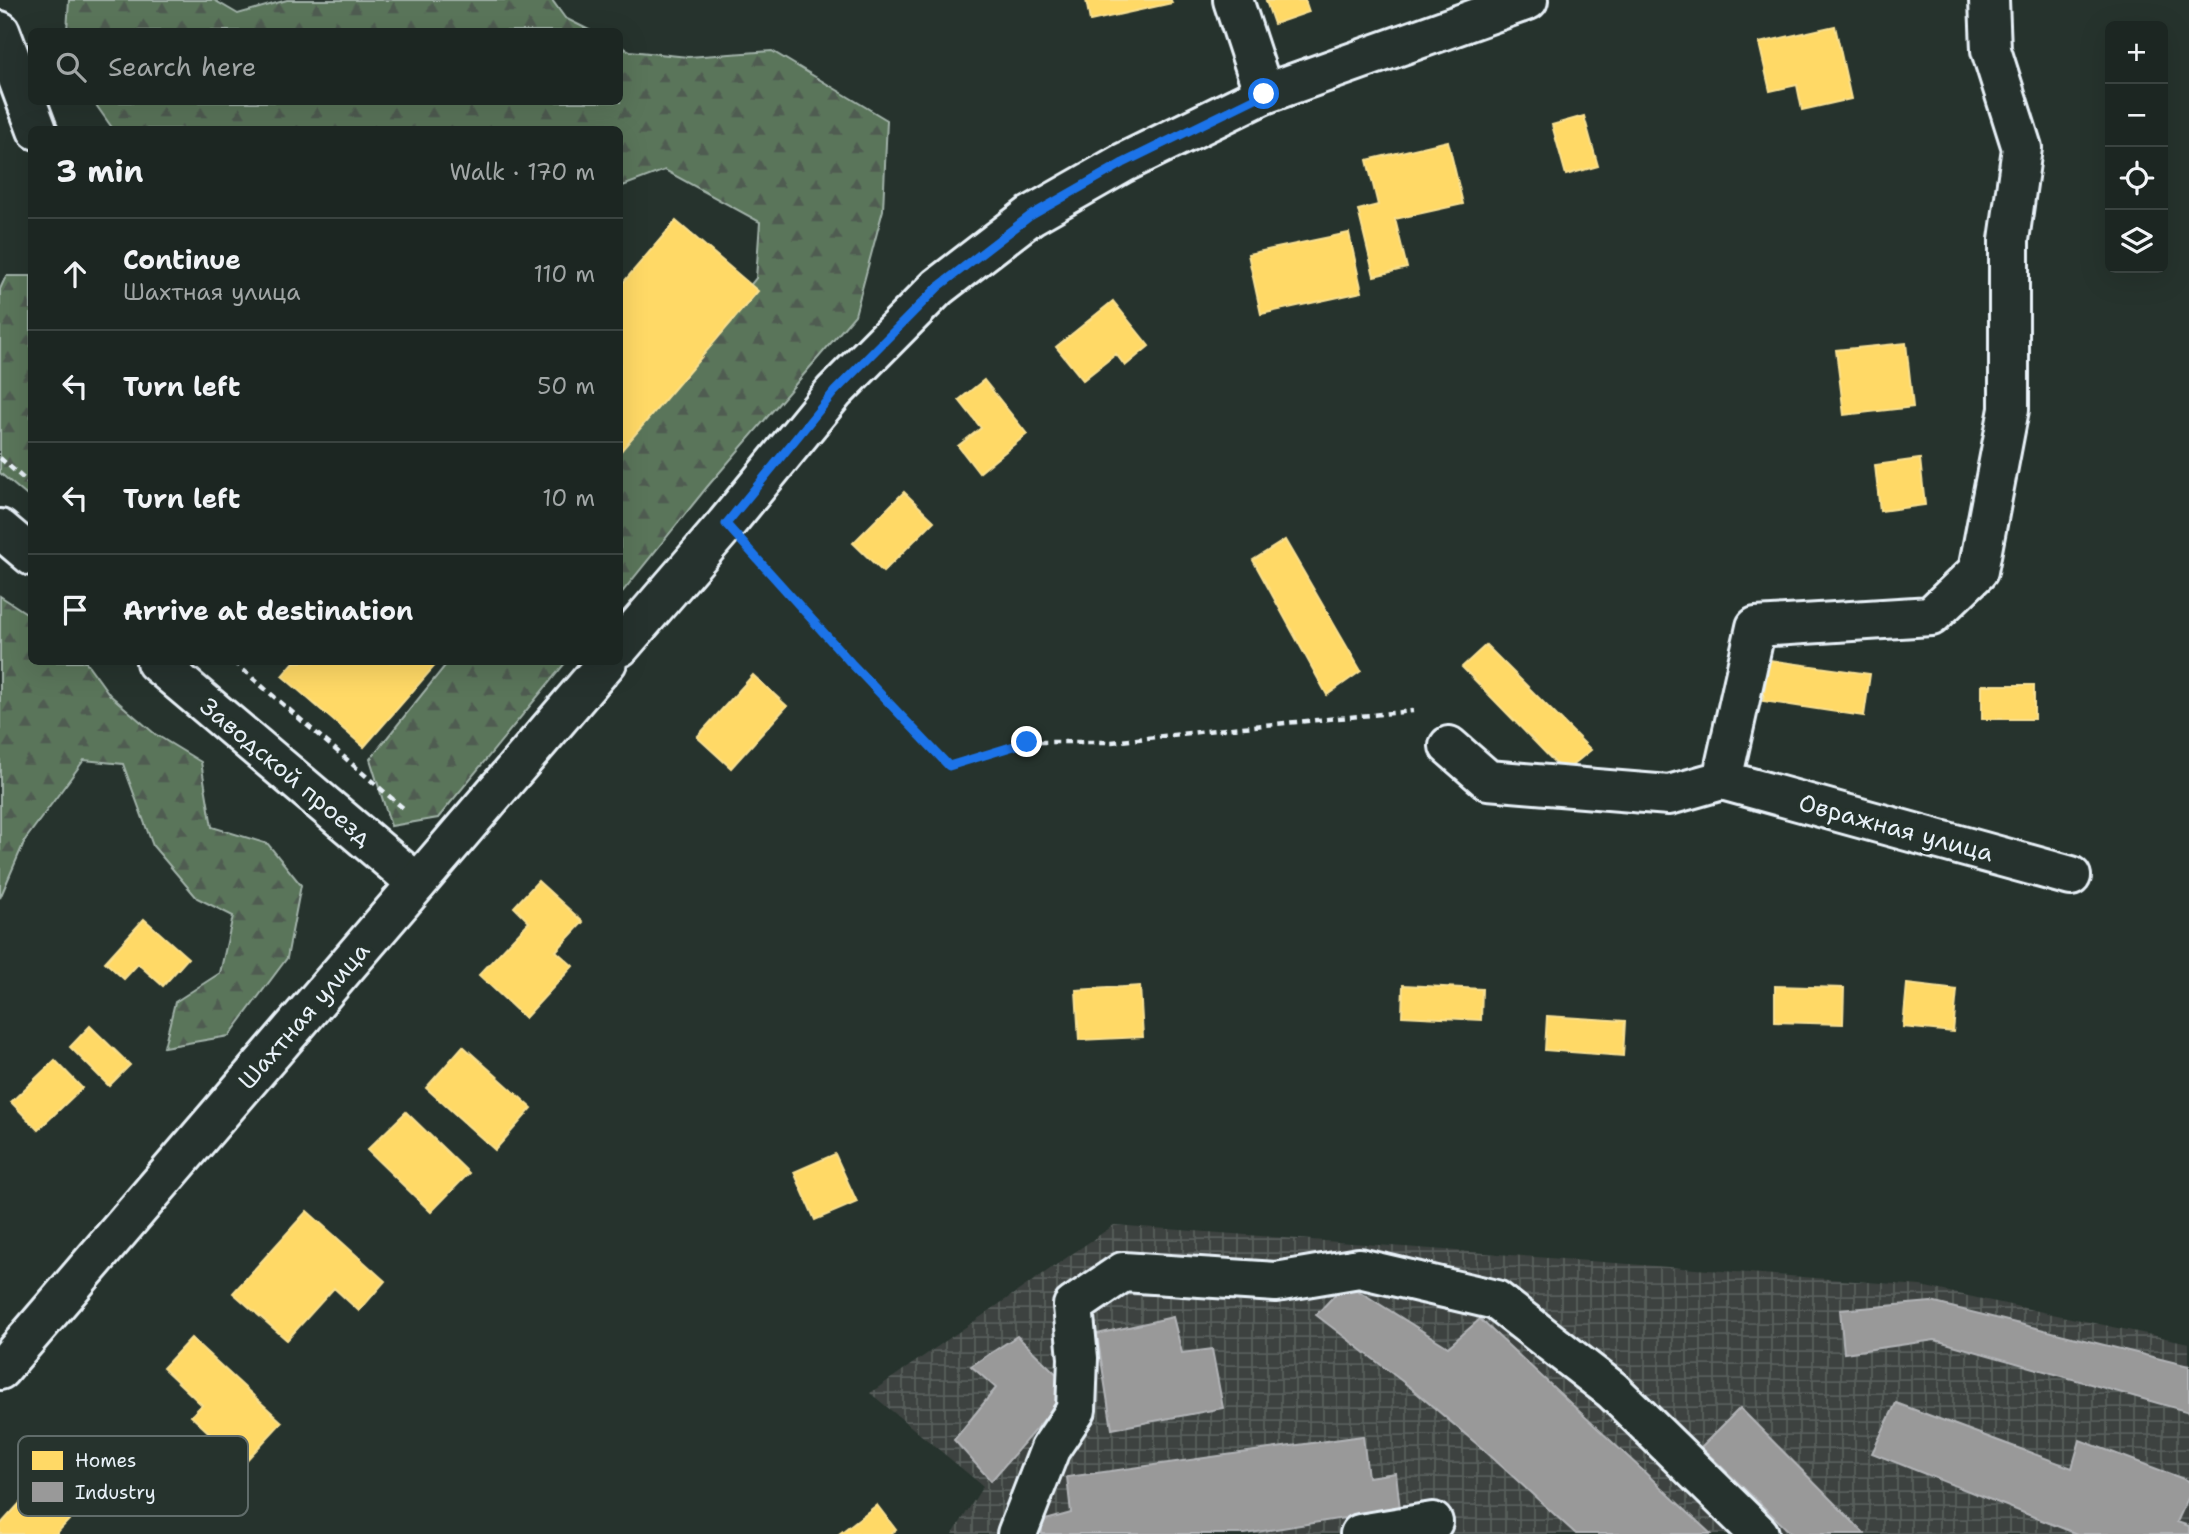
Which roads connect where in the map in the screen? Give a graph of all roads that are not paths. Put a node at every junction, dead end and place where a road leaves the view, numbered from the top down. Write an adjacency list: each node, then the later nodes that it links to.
1 (1234, 0): 5 (main road)
2 (1528, 0): 5 (main road)
3 (1989, 0): 13 (main road)
4 (0, 31): 6 (main road)
5 (1264, 94): 9 (main road)
6 (36, 126)
7 (0, 529): 8 (main road)
8 (28, 553)
9 (623, 644)
10 (160, 665): 15 (main road, Заводской проезд)
11 (604, 665): 15 (main road, Шахтная улица)
12 (1449, 747): 13 (main road)
13 (1722, 780): 14 (main road, Овражная улица)
14 (2071, 876)
15 (417, 883): 16 (main road, Шахтная улица)
16 (0, 1370)
17 (1433, 1522): 19 (main road)
18 (1017, 1534): 20 (main road)
19 (1360, 1534)
20 (1759, 1534)

